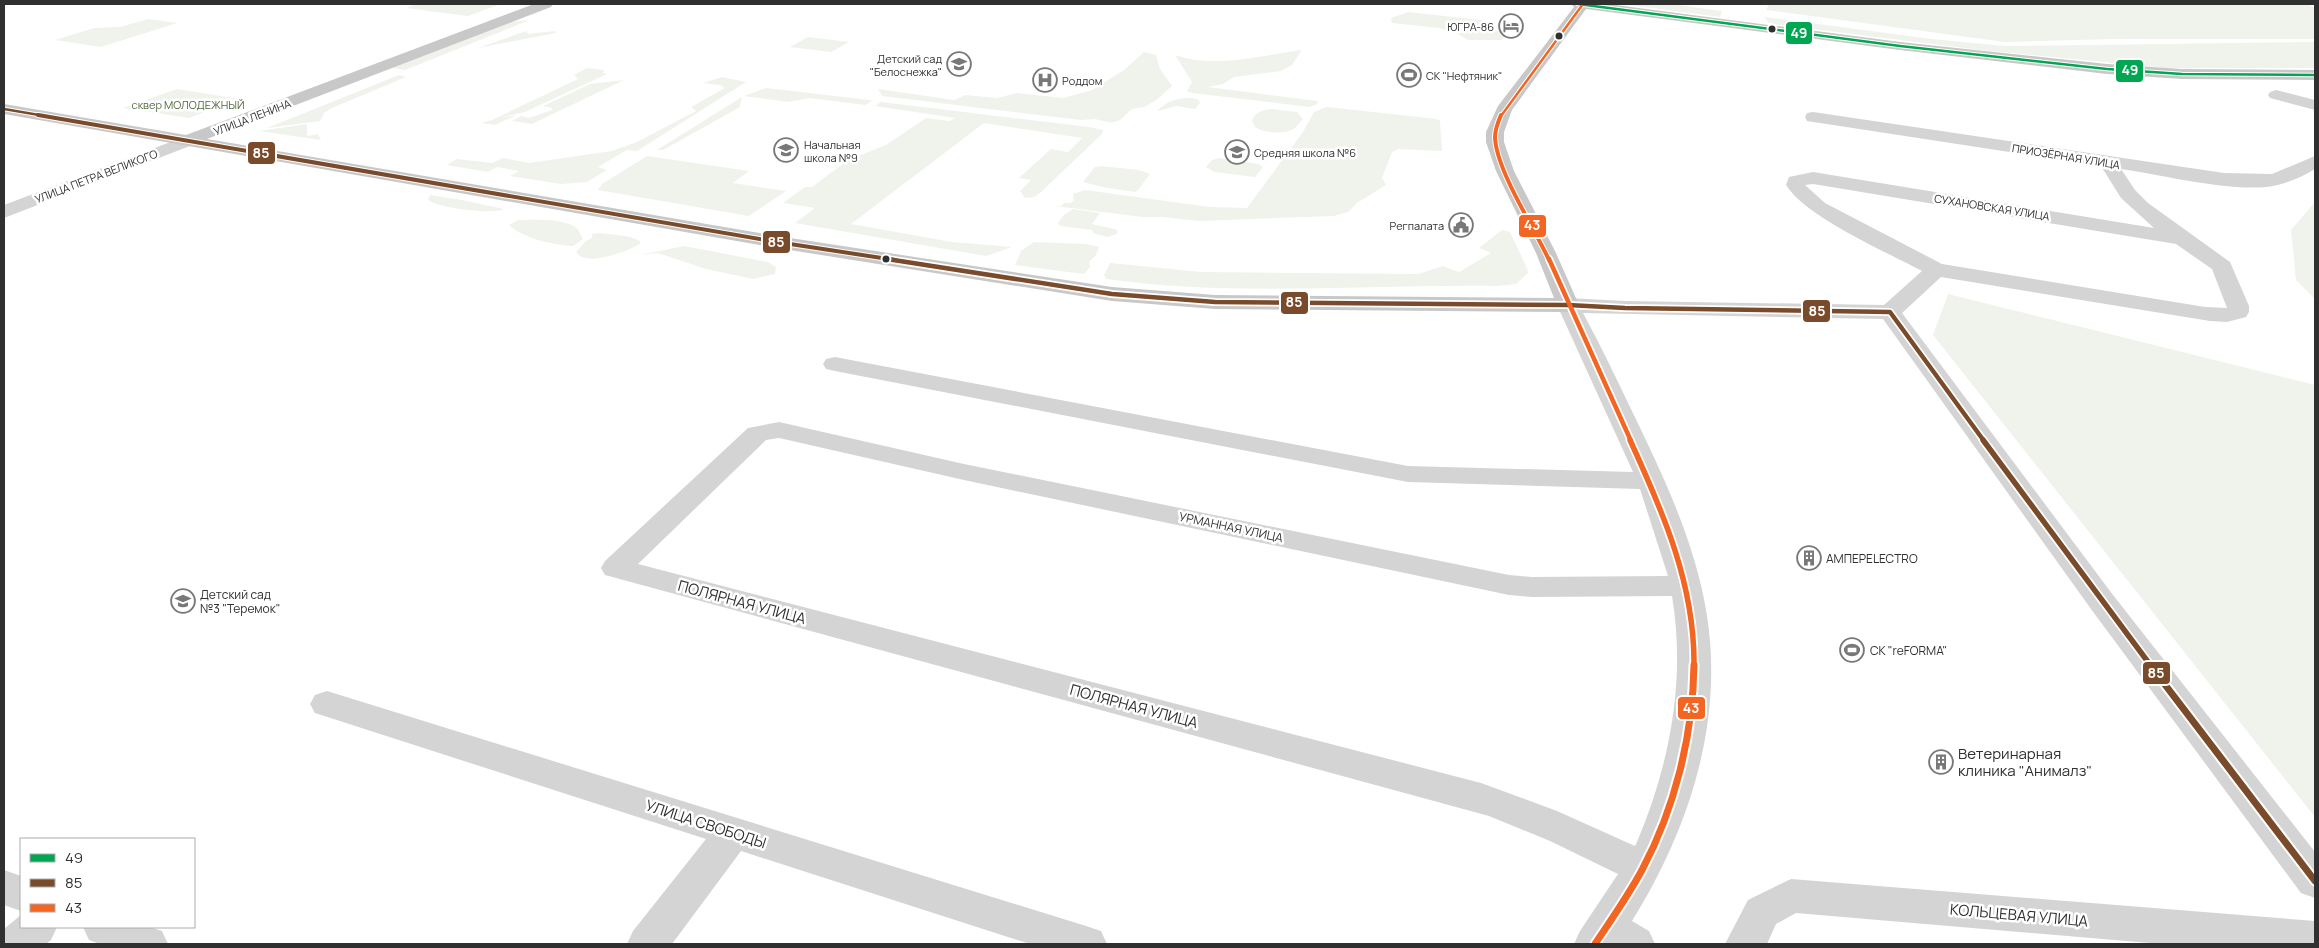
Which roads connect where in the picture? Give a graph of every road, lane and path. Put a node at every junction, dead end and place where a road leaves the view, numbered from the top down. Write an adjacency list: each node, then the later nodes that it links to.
1 (530, 4): 5 (main road, УЛИЦА ЛЕНИНА)
2 (546, 4): 5 (main road, УЛИЦА ЛЕНИНА)
3 (1578, 4): 4 (main road)
4 (1583, 4): 6 (main road); 17 (main road)
5 (485, 24): 11 (main road, УЛИЦА ЛЕНИНА)
6 (2315, 75)
7 (2276, 95): 8 (street)
8 (2315, 105)
9 (4, 109): 11 (main road)
10 (1813, 117): 13 (street, ПРИОЗЁРНАЯ УЛИЦА)
11 (189, 140): 14 (street, УЛИЦА ПЕТРА ВЕЛИКОГО); 17 (main road)
12 (2315, 160): 13 (street, ПРИОЗЁРНАЯ УЛИЦА)
13 (2109, 163): 15 (street)
14 (4, 212)
15 (2183, 239): 16 (street); 16 (street, СУХАНОВСКАЯ УЛИЦА)
16 (1936, 270): 18 (street)
17 (1568, 305): 18 (street); 21 (street)
18 (1890, 312): 26 (street)
19 (835, 364): 21 (street)
20 (779, 430): 22 (street, УРМАННАЯ УЛИЦА); 25 (street, ПОЛЯРНАЯ УЛИЦА)
21 (1650, 481): 22 (street)
22 (1686, 586): 25 (street)
23 (327, 704): 24 (street, УЛИЦА СВОБОДЫ)
24 (733, 833): 35 (street); 36 (street, УЛИЦА СВОБОДЫ)
25 (1643, 868): 31 (street)
26 (2315, 881)
27 (4, 887): 28 (street)
28 (20, 894)
29 (36, 928): 33 (street)
30 (106, 928): 34 (street)
31 (1612, 939)
32 (2315, 939): 37 (street, КОЛЬЦЕВАЯ УЛИЦА)
33 (16, 944)
34 (147, 944)
35 (648, 944)
36 (1086, 944)
37 (1746, 944)

